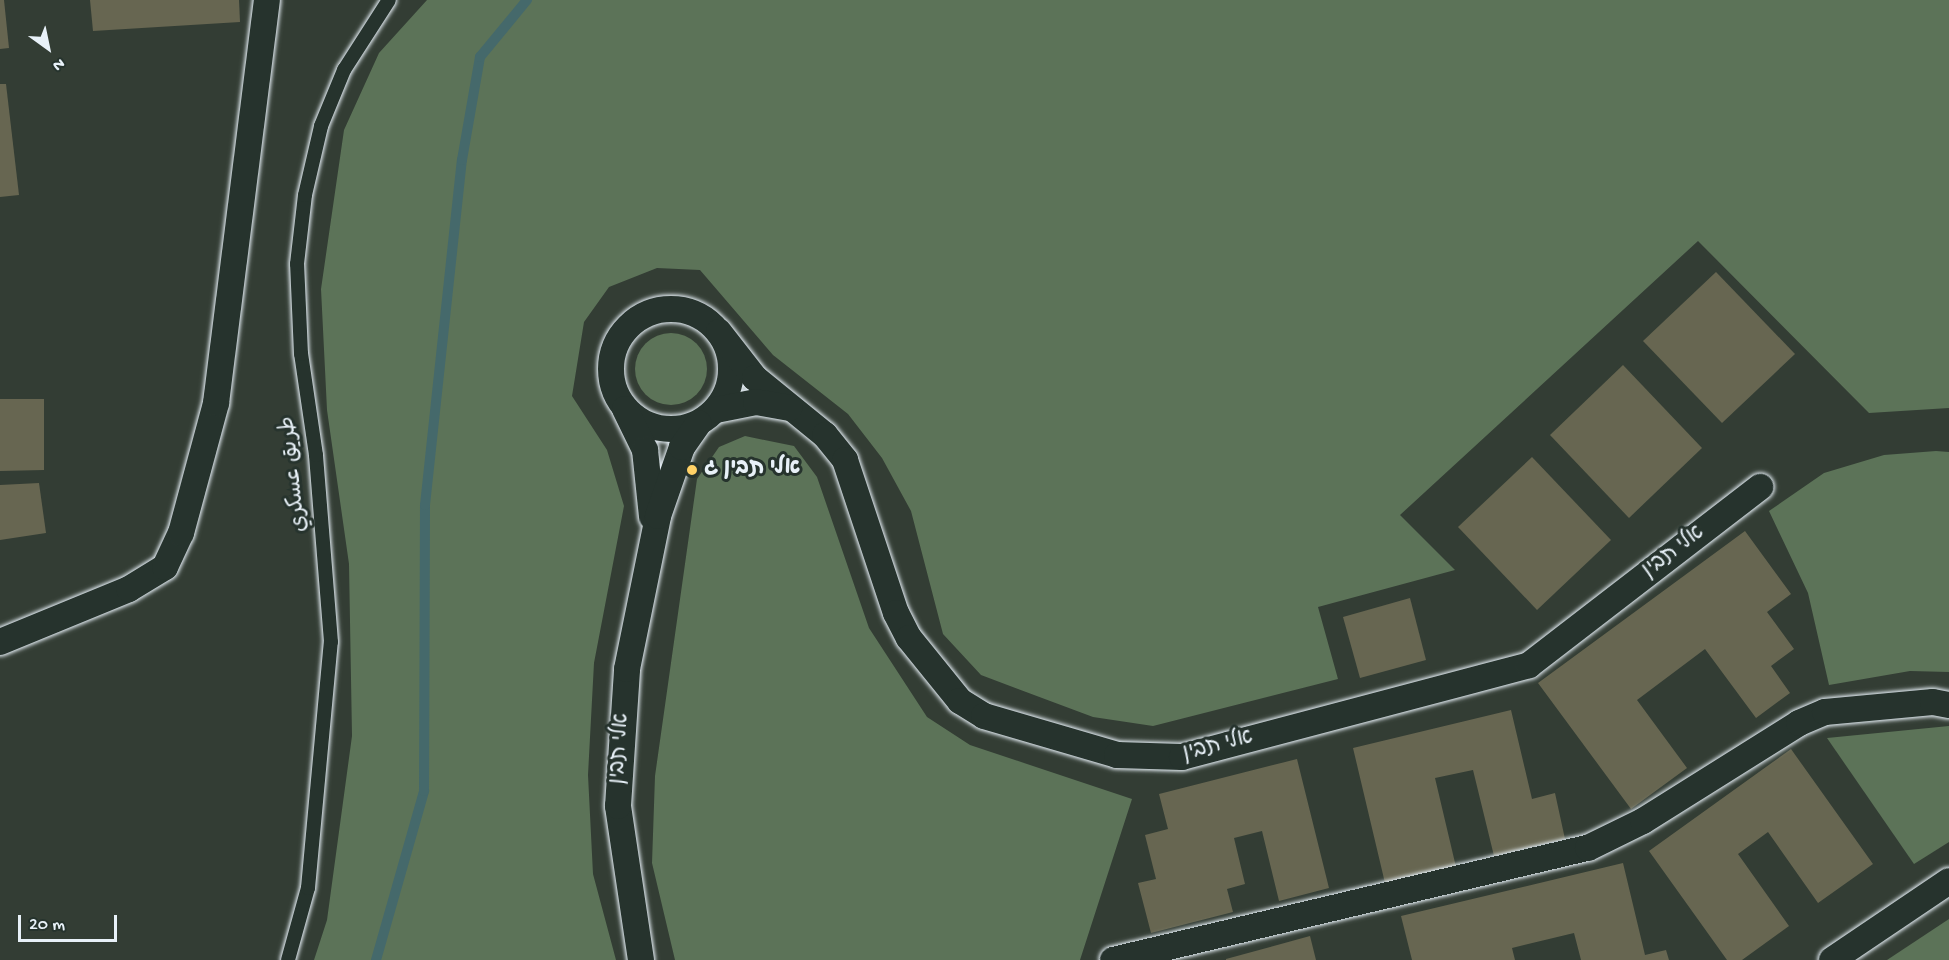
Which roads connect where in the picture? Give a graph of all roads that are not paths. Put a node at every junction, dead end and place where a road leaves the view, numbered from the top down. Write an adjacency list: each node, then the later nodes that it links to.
1 (267, 0): 9 (street)
2 (389, 0): 12 (lane, طريق عسكري)
3 (719, 332): 4 (street); 5 (street, אלי תבין); 6 (street)
4 (623, 407): 6 (street); 8 (street, אלי תבין)
5 (794, 410): 6 (street, אלי תבין); 7 (street, אלי תבין)
6 (707, 416): 8 (street, אלי תבין)
7 (1760, 487)
8 (653, 539): 13 (street, אלי תבין)
9 (0, 642)
10 (1949, 705): 14 (street)
11 (1949, 882): 15 (street)
12 (288, 960)
13 (641, 960)
14 (1113, 960)
15 (1832, 960)

